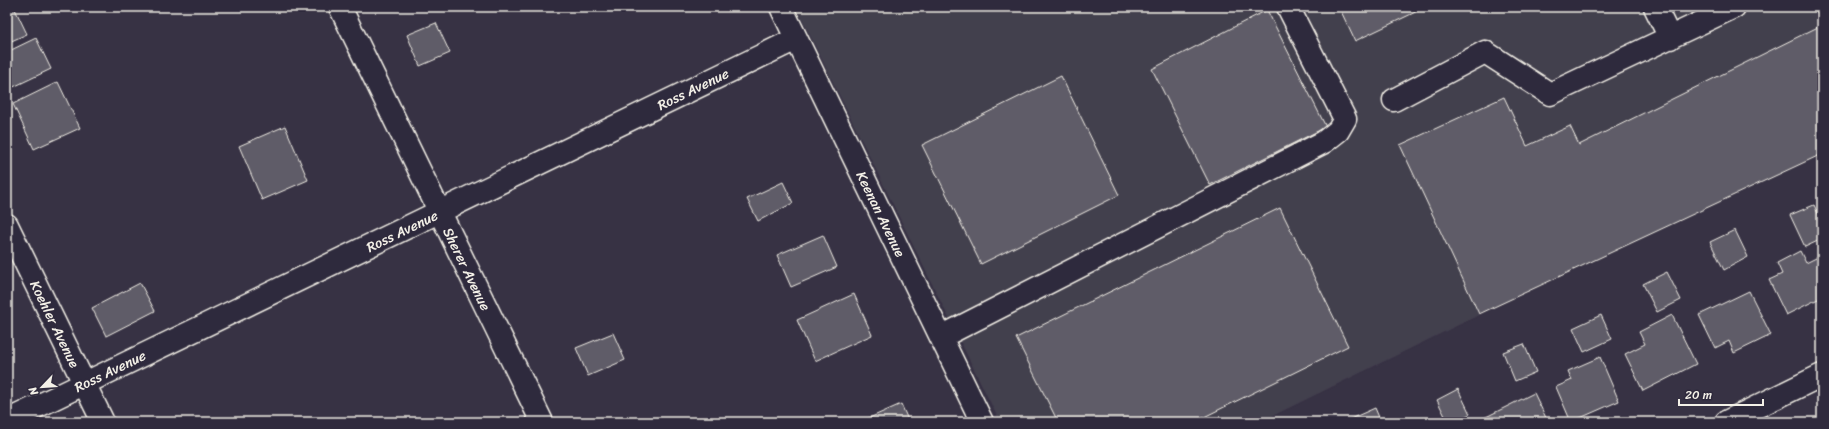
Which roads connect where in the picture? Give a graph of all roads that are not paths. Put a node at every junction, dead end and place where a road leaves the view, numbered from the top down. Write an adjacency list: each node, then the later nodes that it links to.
1 (340, 7): 9 (street, Sherer Avenue)
2 (781, 7): 7 (street, Keenan Avenue)
3 (1288, 7): 11 (street)
4 (1655, 7): 6 (street)
5 (1734, 7): 6 (street)
6 (1670, 38): 8 (street)
7 (796, 39): 9 (street, Ross Avenue); 11 (street, Keenan Avenue)
8 (1394, 100)
9 (439, 213): 13 (street, Ross Avenue); 16 (street, Sherer Avenue)
10 (7, 225): 13 (street, Koehler Avenue)
11 (941, 336): 17 (street, Keenan Avenue)
12 (1822, 375): 18 (street)
13 (84, 384): 14 (street, Ross Avenue); 15 (street, Koehler Avenue)
14 (7, 421)
15 (103, 422)
16 (542, 422)
17 (982, 422)
18 (1726, 422)

